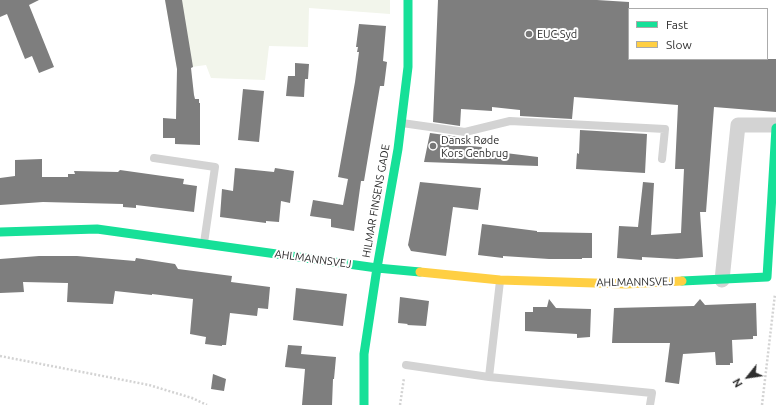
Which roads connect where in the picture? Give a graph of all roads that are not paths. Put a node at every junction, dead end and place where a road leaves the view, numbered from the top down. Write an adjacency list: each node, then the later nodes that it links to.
1 (408, 0): 2 (street, HILMAR FINSENS GADE)
2 (401, 123): 6 (lane); 9 (street, HILMAR FINSENS GADE)
3 (776, 125): 11 (street)
4 (776, 128): 11 (street, AHLMANNSVEJ)
5 (154, 158): 8 (lane)
6 (662, 159)
7 (0, 232): 8 (street, AHLMANNSVEJ)
8 (204, 244): 9 (street, AHLMANNSVEJ)
9 (376, 268): 10 (street, AHLMANNSVEJ); 14 (street, HILMAR FINSENS GADE)
10 (500, 280): 11 (street, AHLMANNSVEJ); 13 (lane)
11 (722, 280)
12 (406, 366): 13 (lane)
13 (489, 377): 15 (lane)
14 (364, 405)
15 (650, 405)

